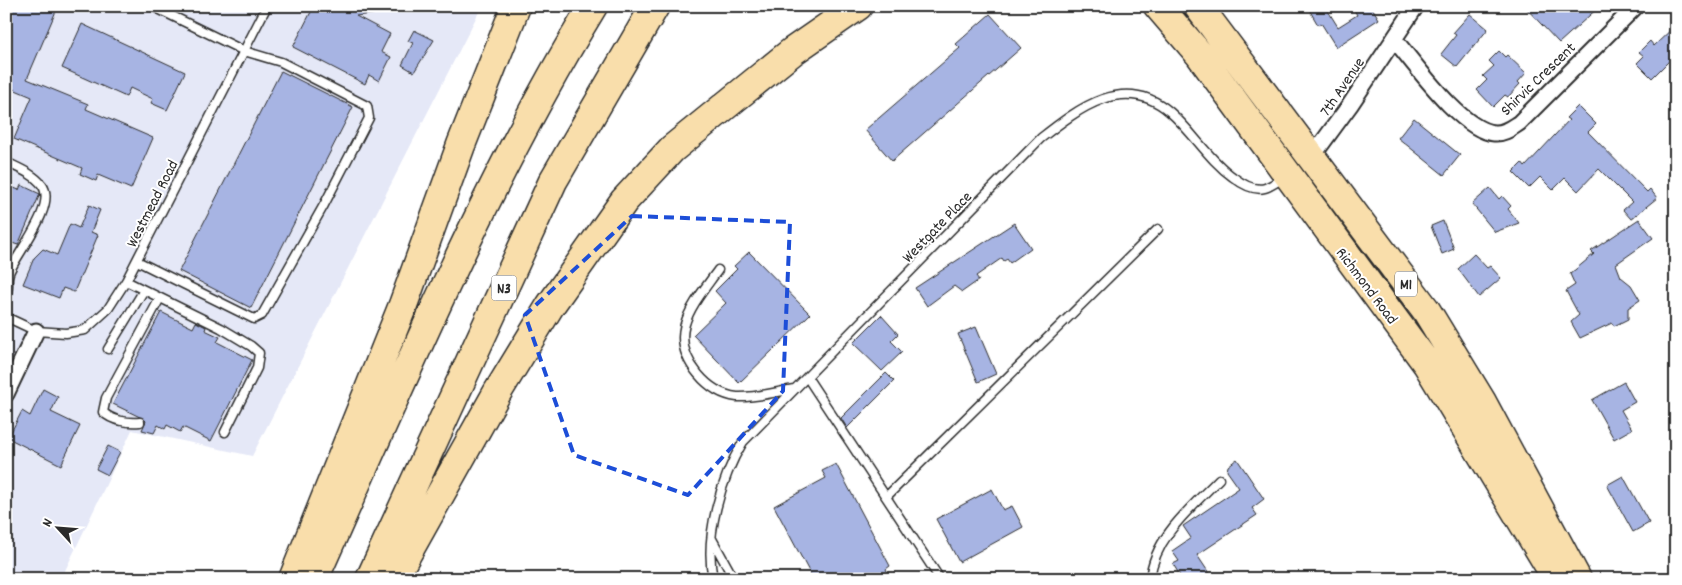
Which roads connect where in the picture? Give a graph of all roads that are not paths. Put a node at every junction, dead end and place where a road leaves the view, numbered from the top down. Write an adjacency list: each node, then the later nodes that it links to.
1 (152, 6): 12 (lane)
2 (267, 6): 12 (lane, Westmead Road)
3 (516, 6): 35 (highway)
4 (593, 6): 36 (highway)
5 (655, 6): 37 (highway, N3)
6 (858, 6): 38 (highway)
7 (1158, 6): 15 (highway, Richmond Road / M1)
8 (1198, 6): 13 (highway, Richmond Road / M1)
9 (1416, 6): 11 (street, 7th Avenue)
10 (1636, 6): 11 (street, Shirvic Crescent)
11 (1394, 39): 13 (street, 7th Avenue)
12 (244, 50): 17 (lane, Westmead Road); 17 (lane)
13 (1311, 160): 15 (street, 7th Avenue); 44 (highway, Richmond Road / M1)
14 (6, 162): 19 (lane)
15 (1287, 176): 27 (lane, Westgate Place); 43 (highway, Richmond Road / M1)
16 (1158, 229): 33 (lane)
17 (137, 261): 20 (lane, Westmead Road)
18 (718, 270): 28 (lane)
19 (7, 274): 22 (lane)
20 (126, 281): 21 (lane); 25 (lane, Westmead Road)
21 (144, 290): 23 (lane); 26 (lane)
22 (6, 295)
23 (160, 298): 30 (lane); 31 (lane)
24 (6, 317): 25 (lane, Westmead Road)
25 (36, 331): 29 (street)
26 (108, 349)
27 (807, 377): 28 (lane, Westgate Place); 33 (lane)
28 (794, 389): 34 (lane, Westgate Place)
29 (6, 394)
30 (140, 422)
31 (225, 432)
32 (1219, 479): 42 (lane)
33 (886, 497): 41 (lane)
34 (712, 539): 39 (lane, Westgate Place); 40 (lane)
35 (293, 579)
36 (314, 579)
37 (370, 579)
38 (393, 579)
39 (713, 579)
40 (734, 579)
41 (940, 579)
42 (1150, 579)
43 (1557, 579)
44 (1577, 579)

